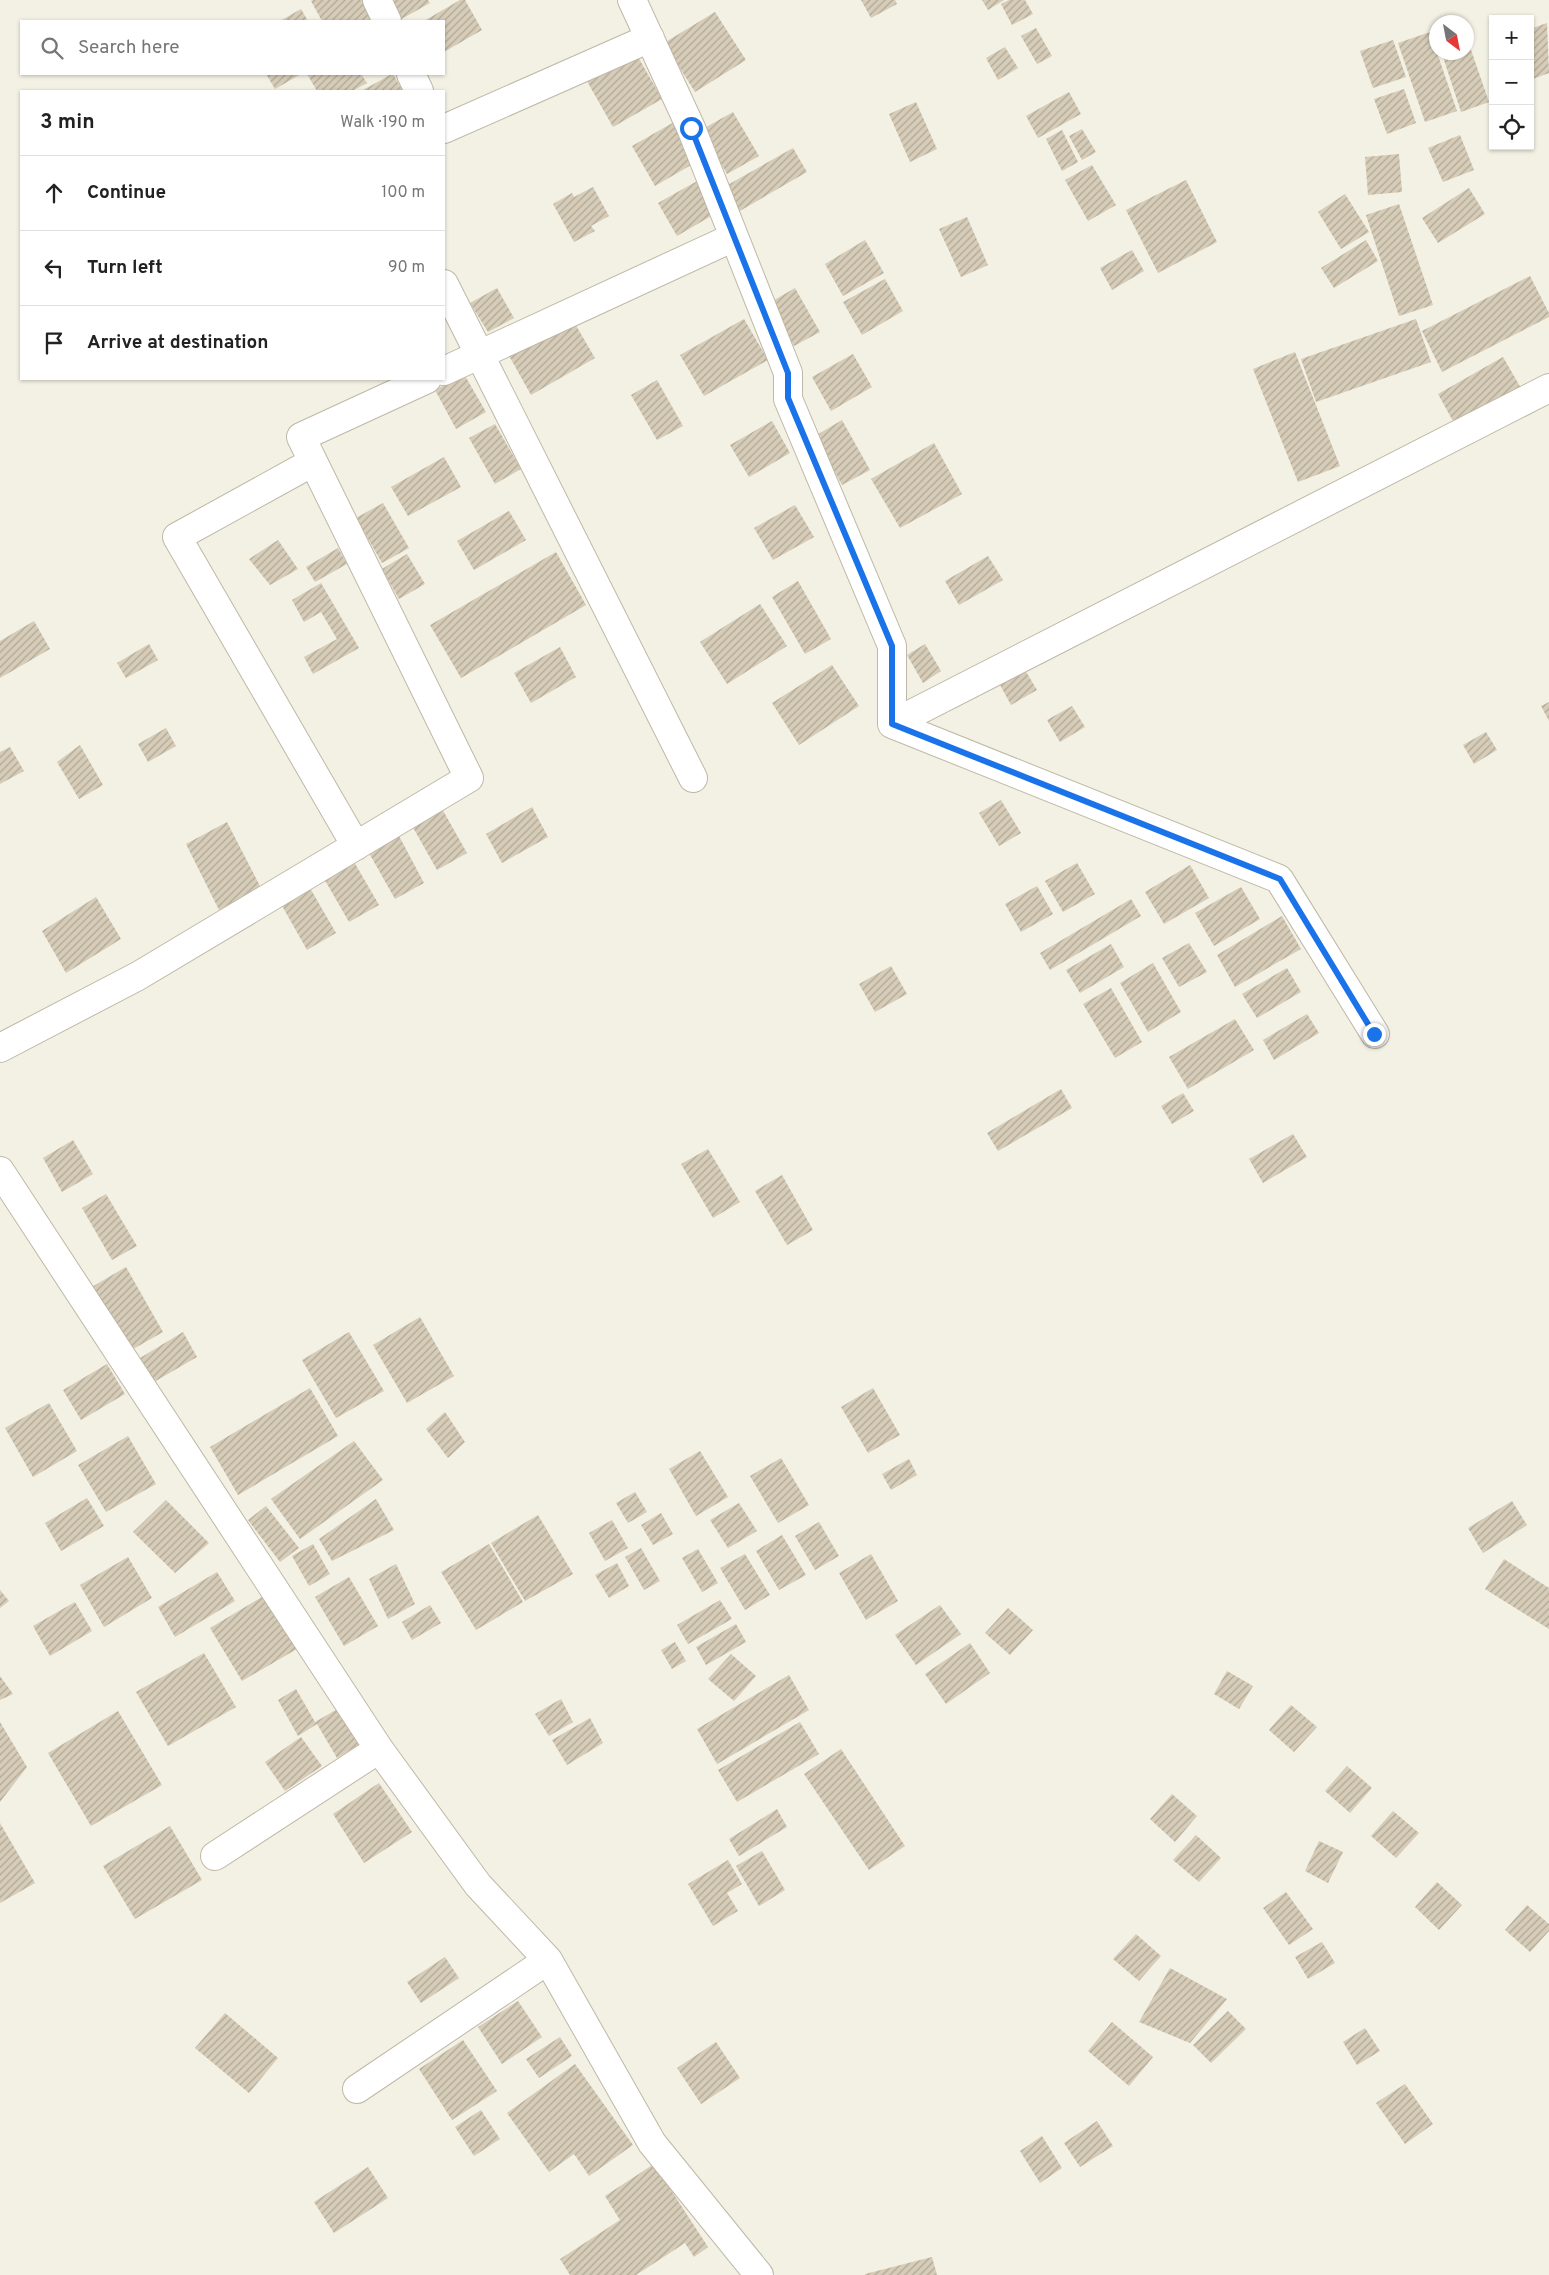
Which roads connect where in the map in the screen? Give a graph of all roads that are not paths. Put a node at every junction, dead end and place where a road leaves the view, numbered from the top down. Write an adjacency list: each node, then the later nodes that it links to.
1 (377, 0): 3 (street)
2 (632, 0): 4 (street)
3 (387, 20)
4 (650, 38): 7 (street); 8 (street)
5 (411, 75): 6 (street)
6 (419, 90)
7 (445, 128)
8 (734, 238): 10 (street); 15 (street)
9 (445, 286): 10 (street)
10 (478, 355): 11 (street); 16 (street)
11 (445, 371)
12 (425, 380): 14 (street)
13 (1546, 397): 15 (street)
14 (313, 462): 17 (street); 17 (street)
15 (892, 724): 18 (street)
16 (693, 778)
17 (356, 846): 19 (street)
18 (1374, 1034)
19 (0, 1048)
20 (0, 1171): 21 (street)
21 (379, 1750): 22 (street); 23 (street)
22 (215, 1856)
23 (548, 1960): 24 (street); 25 (street)
24 (357, 2089)
25 (759, 2275)

